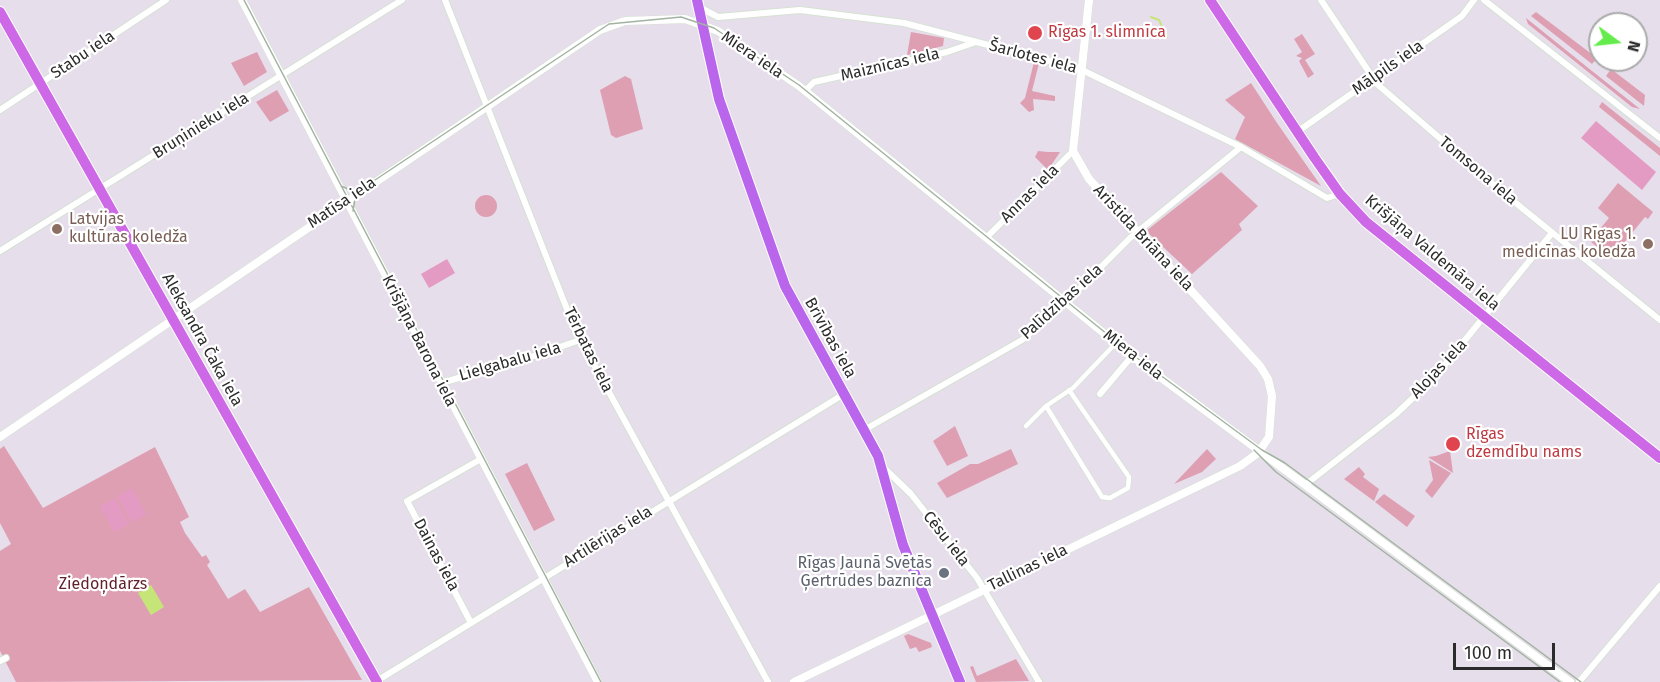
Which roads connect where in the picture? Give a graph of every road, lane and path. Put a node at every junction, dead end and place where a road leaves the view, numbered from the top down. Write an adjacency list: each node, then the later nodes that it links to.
1 (166, 0): 17 (street, Stabu iela)
2 (242, 0): 15 (street, Krišjāņa Barona iela)
3 (402, 0): 15 (street, Bruņinieku iela)
4 (445, 0): 19 (street, Tērbatas iela)
5 (1089, 0): 14 (street)
6 (1210, 0): 21 (main road, Krišjāņa Valdemāra iela)
7 (1321, 0): 16 (street, Tomsona iela)
8 (1474, 0): 16 (street, Mālpils iela)
9 (1484, 0): 22 (street)
10 (698, 3): 12 (highway, Brīvības iela); 13 (street, Šarlotes iela)
11 (0, 12): 17 (main road, Aleksandra Čaka iela)
12 (701, 25): 18 (street, Miera iela); 19 (street, Matīsa iela); 41 (highway, Brīvības iela)
13 (977, 42): 14 (street, Šarlotes iela); 18 (street, Maiznīcas iela)
14 (1080, 69): 23 (street, Šarlotes iela); 24 (street)
15 (282, 76): 25 (street, Bruņinieku iela); 27 (street, Krišjāņa Barona iela)
16 (1373, 79): 21 (street, Mālpils iela); 29 (street, Tomsona iela)
17 (40, 84): 20 (street, Stabu iela); 25 (main road, Aleksandra Čaka iela)
18 (805, 91): 30 (street, Miera iela)
19 (487, 105): 27 (street, Matīsa iela); 36 (street, Tērbatas iela)
20 (0, 110)
21 (1297, 132): 26 (main road, Krišjāņa Valdemāra iela)
22 (1660, 138)
23 (1241, 147): 26 (street, Šarlotes iela); 28 (street, Palīdzības iela)
24 (1073, 151): 28 (street, Aristida Briāna iela); 30 (street, Annas iela)
25 (100, 189): 31 (street, Bruņinieku iela); 34 (main road, Aleksandra Čaka iela)
26 (1340, 194): 33 (main road, Krišjāņa Valdemāra iela)
27 (346, 200): 34 (street, Matīsa iela); 39 (street, Krišjāņa Barona iela)
28 (1138, 232): 32 (street, Palīdzības iela); 47 (street, Aristida Briāna iela)
29 (1552, 233): 33 (street, Alojas iela); 35 (street, Tomsona iela)
30 (987, 237): 32 (street, Miera iela)
31 (0, 250)
32 (1067, 301): 37 (street, Miera iela); 45 (street, Palīdzības iela)
33 (1485, 316): 48 (main road, Krišjāņa Valdemāra iela); 51 (street, Alojas iela)
34 (173, 319): 46 (street, Matīsa iela); 58 (main road, Aleksandra Čaka iela)
35 (1660, 320)
36 (580, 340): 39 (street, Lielgabalu iela); 52 (street, Tērbatas iela)
37 (1116, 343): 38 (street, Miera iela); 40 (street)
38 (1132, 356): 42 (street); 47 (street, Miera iela)
39 (441, 383): 49 (street, Krišjāņa Barona iela)
40 (1069, 390): 43 (street); 43 (street)
41 (844, 394): 45 (highway, Brīvības iela); 52 (street, Artilērijas iela)
42 (1100, 394)
43 (1046, 406): 44 (street)
44 (1026, 426)
45 (864, 430): 50 (highway, Brīvības iela)
46 (0, 437)
47 (1260, 452): 51 (street, Miera iela); 55 (street, Tallinas iela)
48 (1660, 458)
49 (481, 459): 53 (street, Krišjāņa Barona iela); 57 (street, Dainas iela)
50 (882, 466): 55 (street, Cēsu iela); 56 (highway, Brīvības iela)
51 (1305, 485): 64 (street, Miera iela)
52 (667, 501): 53 (street, Artilērijas iela); 60 (street, Tērbatas iela)
53 (543, 577): 57 (street, Artilērijas iela); 59 (street, Krišjāņa Barona iela)
54 (1660, 586): 65 (street)
55 (984, 589): 56 (street, Tallinas iela); 63 (street, Cēsu iela)
56 (932, 615): 61 (street, Tallinas iela); 62 (highway, Brīvības iela)
57 (470, 621): 58 (street, Artilērijas iela)
58 (376, 682)
59 (598, 682)
60 (768, 682)
61 (794, 682)
62 (960, 682)
63 (1039, 682)
64 (1570, 682)
65 (1579, 682)

